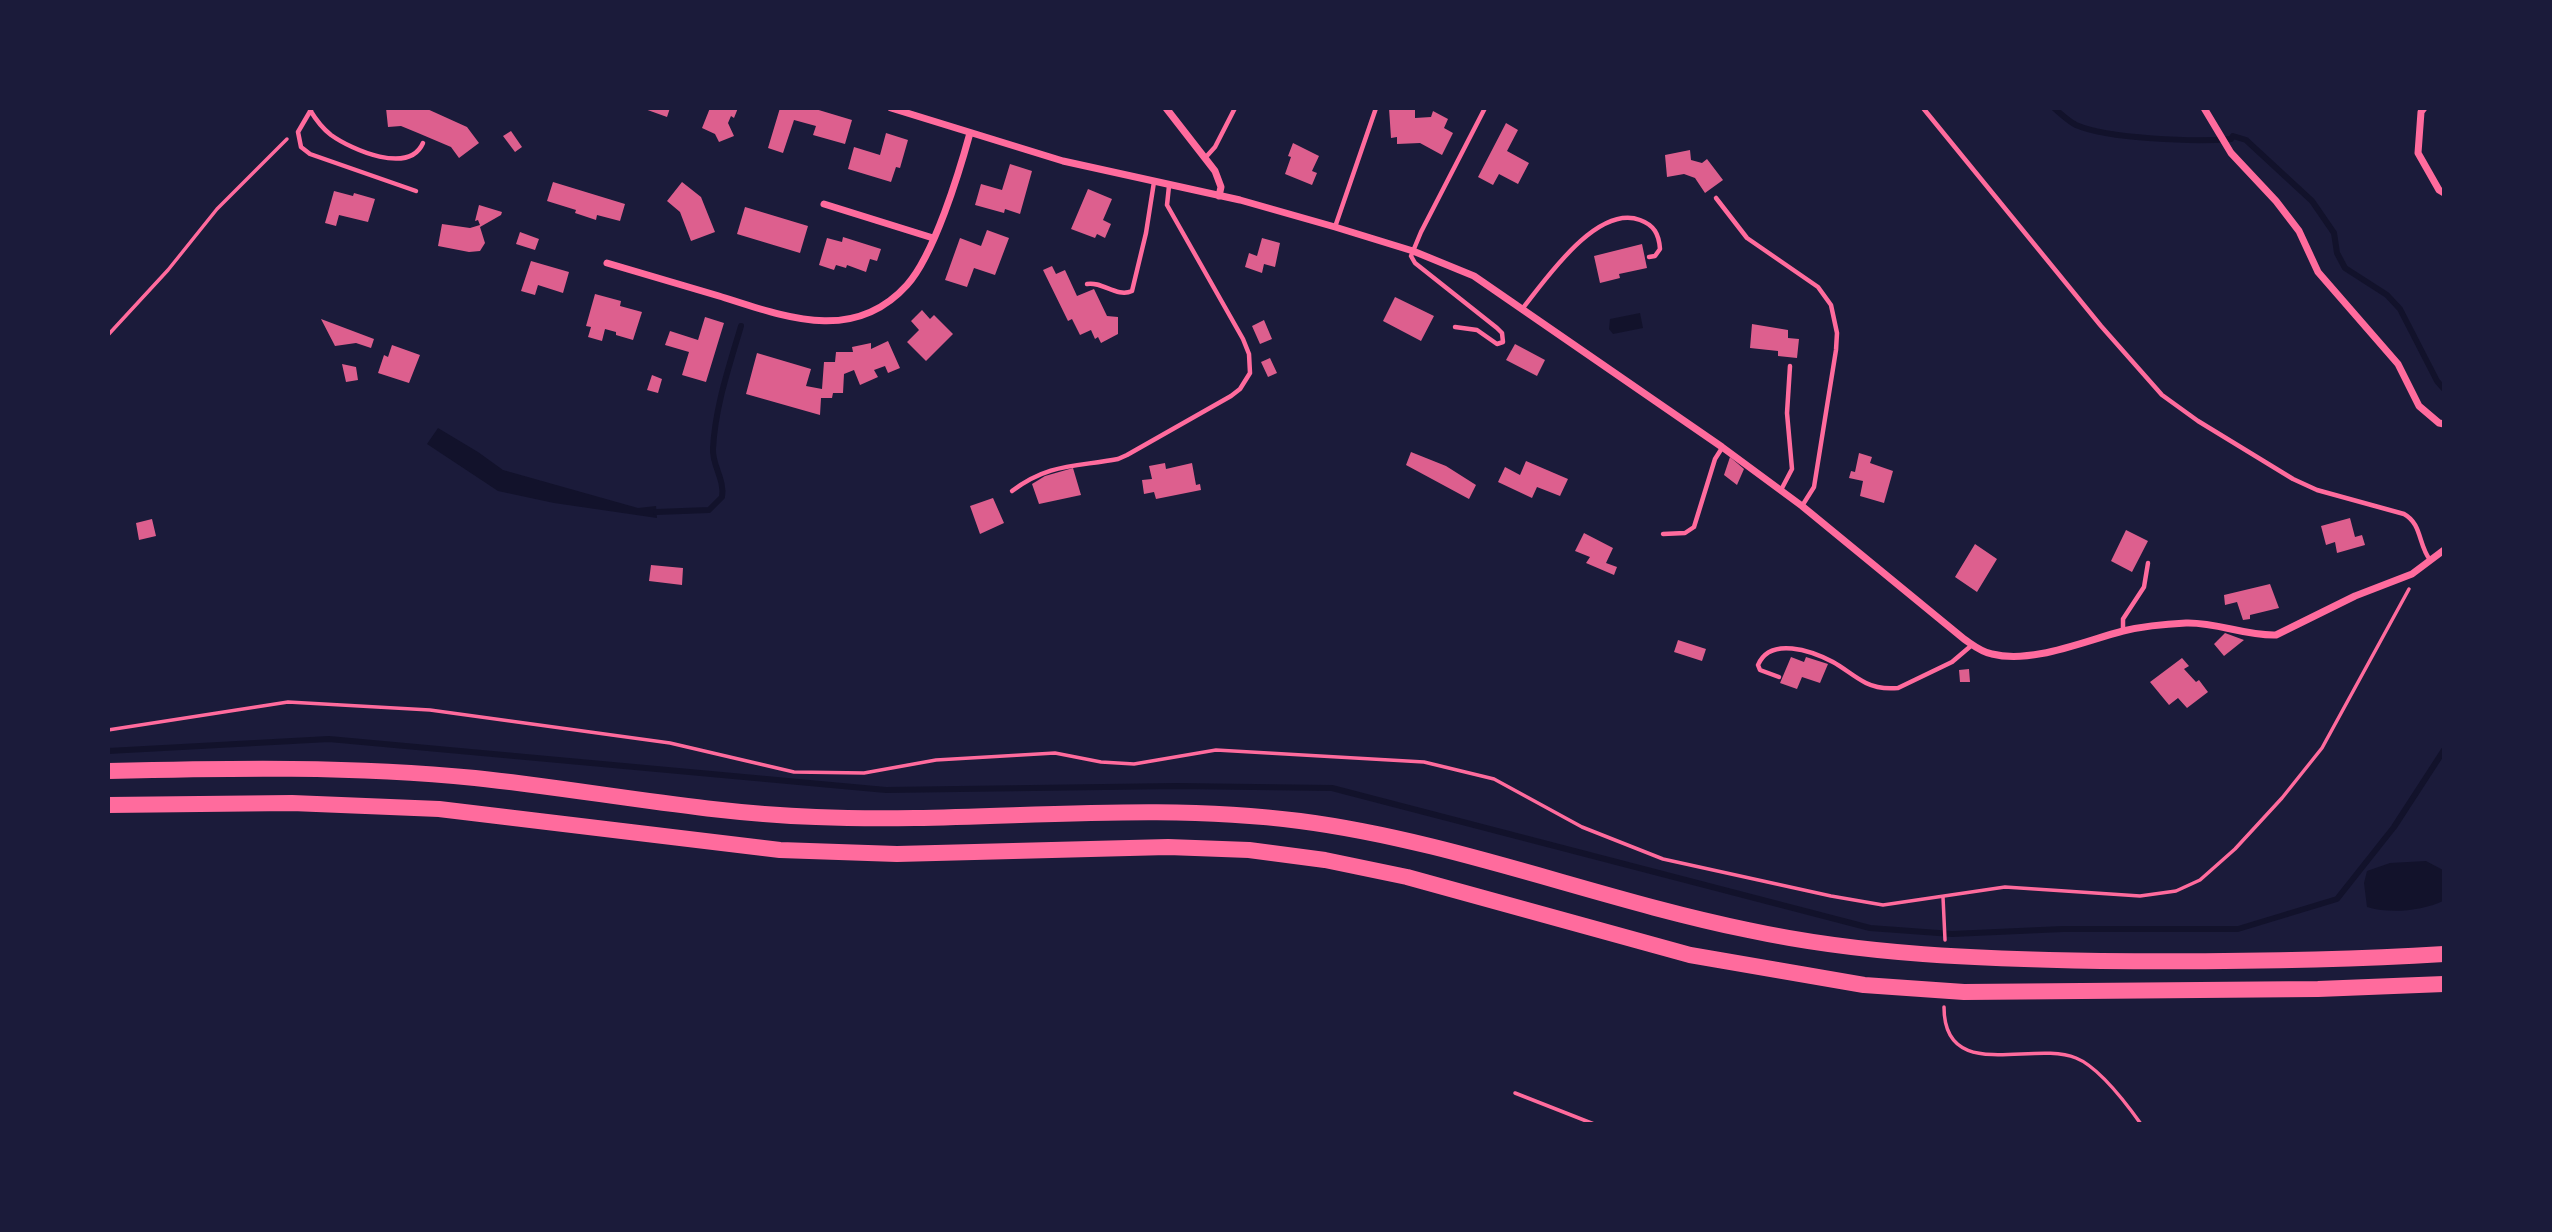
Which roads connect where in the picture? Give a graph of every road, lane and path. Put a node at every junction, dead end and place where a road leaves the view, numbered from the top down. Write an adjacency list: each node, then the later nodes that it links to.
1 (891, 108): 11 (street)
2 (1166, 108): 13 (street)
3 (1235, 108): 13 (lane)
4 (1376, 108): 21 (lane)
5 (1485, 108): 23 (lane)
6 (1923, 108): 38 (lane)
7 (2204, 108): 31 (street)
8 (2424, 108): 17 (street)
9 (311, 109): 10 (lane); 12 (lane)
10 (298, 132): 16 (lane); 29 (path)
11 (970, 133): 14 (street); 22 (street)
12 (423, 143)
13 (1205, 159): 18 (street)
14 (1154, 182): 15 (street); 26 (lane)
15 (1169, 186): 18 (street); 33 (lane)
16 (416, 191)
17 (2444, 193)
18 (1219, 196): 21 (street)
19 (1716, 198): 35 (lane)
20 (824, 204): 22 (street)
21 (1335, 227): 23 (street)
22 (933, 238): 25 (street)
23 (1413, 251): 27 (street); 28 (lane)
24 (1649, 257): 27 (lane)
25 (607, 263)
26 (1087, 284)
27 (1523, 308): 32 (street)
28 (1455, 327)
29 (108, 335)
30 (1790, 366): 34 (lane)
31 (2444, 424)
32 (1723, 447): 34 (street); 36 (lane)
33 (1012, 491)
34 (1780, 491): 35 (street)
35 (1802, 506): 42 (street)
36 (1663, 534)
37 (2444, 550): 38 (street)
38 (2430, 560): 40 (street)
39 (2148, 562): 41 (lane)
40 (2412, 574): 41 (street); 47 (path)
41 (2123, 631): 42 (street)
42 (1972, 645): 43 (lane)
43 (1779, 677)
44 (108, 730): 47 (path)
45 (108, 771): 49 (highway)
46 (108, 805): 50 (highway)
47 (1943, 897): 48 (path)
48 (1945, 952)
49 (2444, 954)
50 (2444, 984)
51 (1944, 999): 54 (path)
52 (1515, 1093): 53 (path)
53 (1594, 1124)
54 (2141, 1124)

